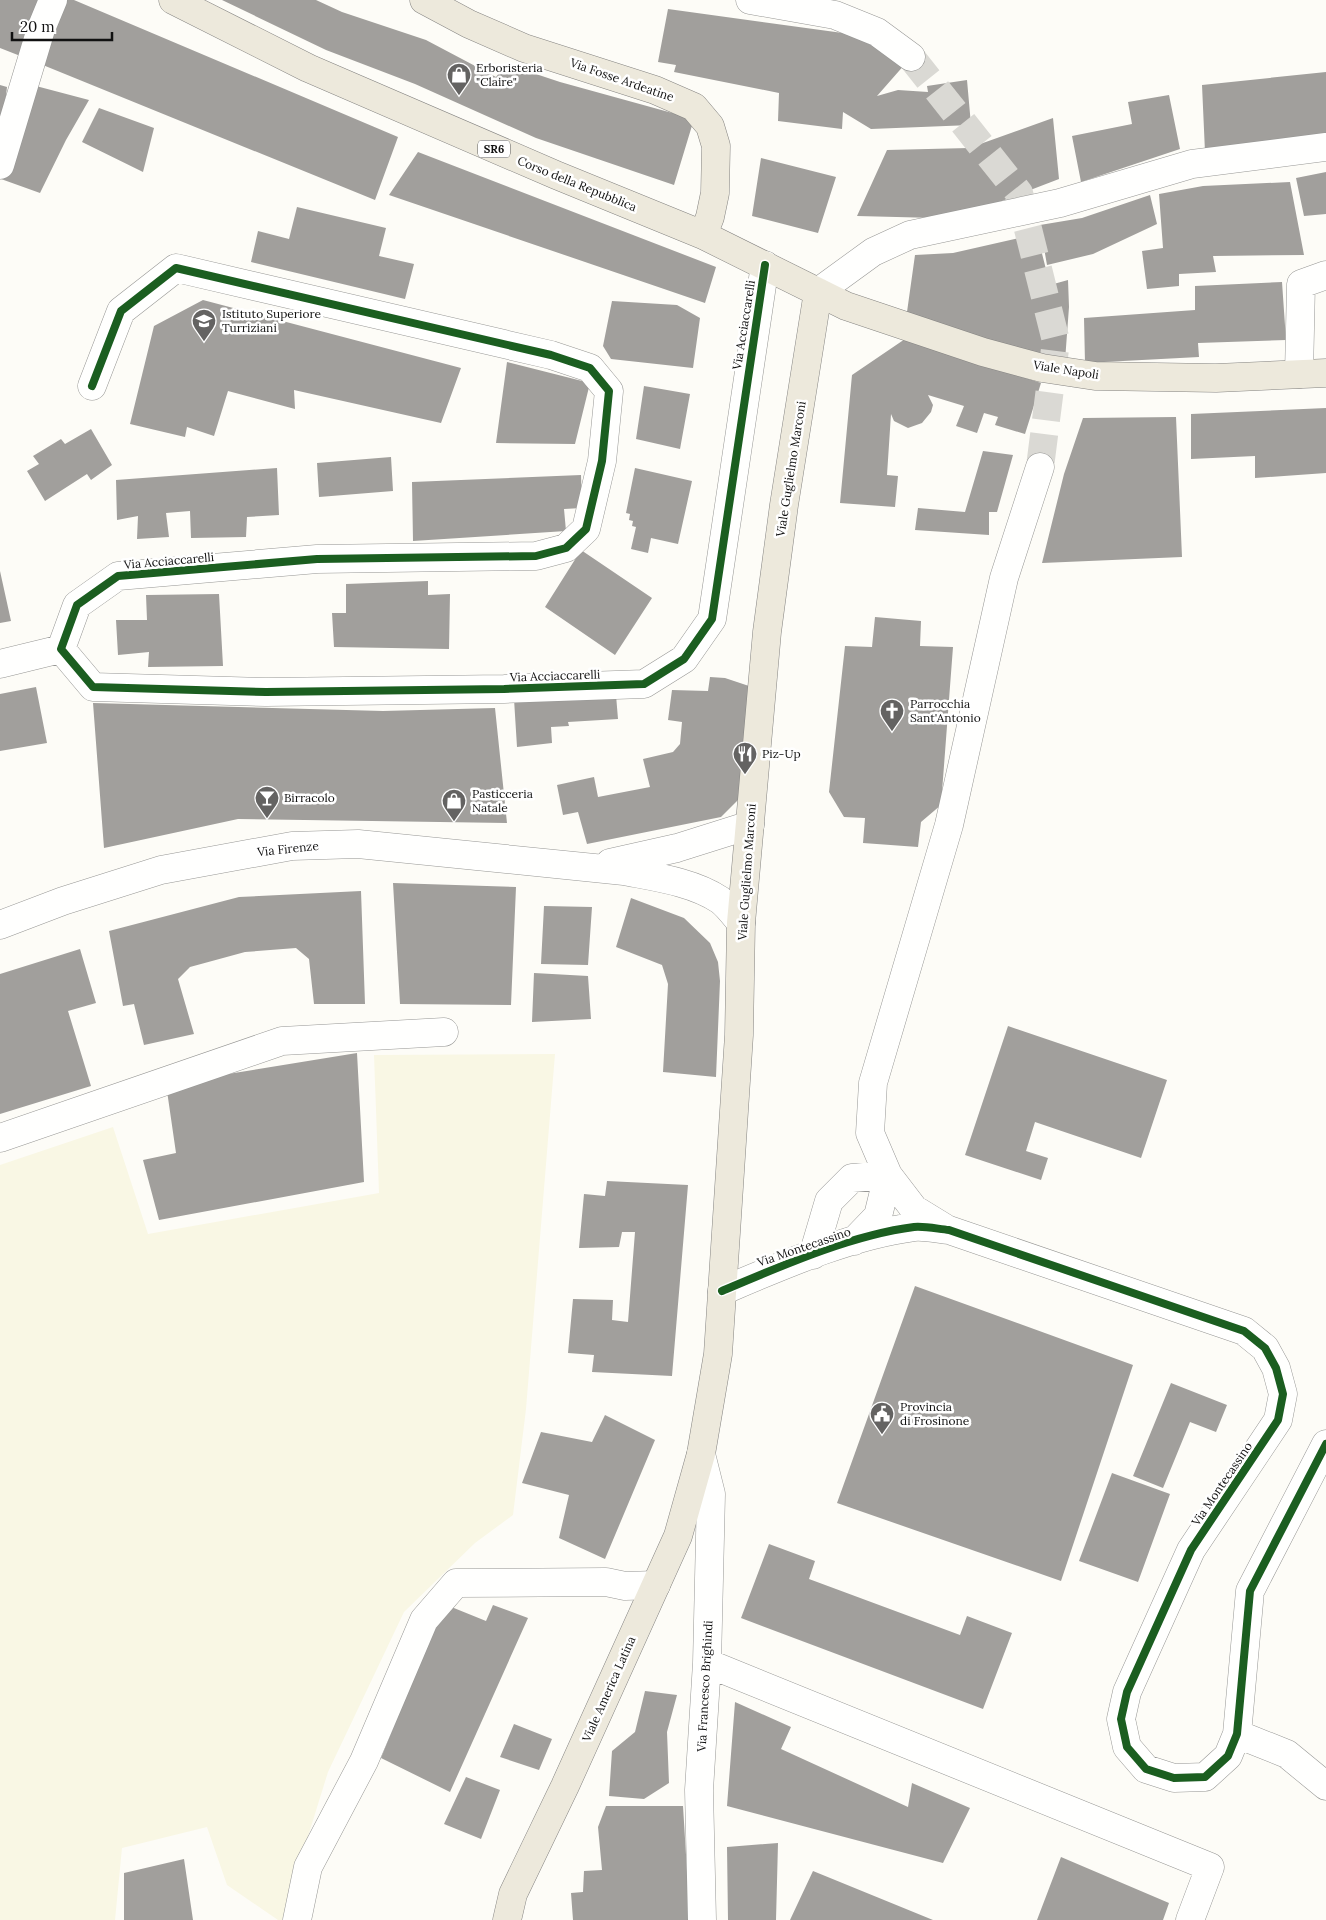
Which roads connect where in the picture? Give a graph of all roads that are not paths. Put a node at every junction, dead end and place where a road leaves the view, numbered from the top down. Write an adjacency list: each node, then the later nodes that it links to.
1 (53, 0): 7 (street)
2 (173, 0): 8 (main road, Corso della Repubblica / SR6)
3 (424, 0): 8 (main road, Via Fosse Ardeatine)
4 (750, 0): 5 (street)
5 (911, 57)
6 (1326, 147): 11 (street)
7 (0, 165)
8 (703, 235): 9 (main road, Corso della Repubblica / SR6)
9 (765, 265): 11 (main road, Corso della Repubblica / SR6); 16 (street, Via Acciaccarelli)
10 (1326, 275): 13 (street)
11 (818, 292): 13 (main road, Viale Napoli); 18 (main road, Viale Guglielmo Marconi)
12 (1326, 373): 13 (main road, Viale Napoli)
13 (1298, 374)
14 (92, 386): 16 (street, Via Acciaccarelli)
15 (1040, 467): 24 (street)
16 (61, 649): 17 (street)
17 (0, 664)
18 (750, 825): 19 (street); 20 (main road, Viale Guglielmo Marconi)
19 (586, 868): 20 (street, Via Firenze); 21 (street, Via Firenze)
20 (741, 923): 28 (main road, Viale Guglielmo Marconi)
21 (0, 925)
22 (444, 1032): 23 (street)
23 (0, 1138)
24 (888, 1175): 25 (street); 26 (street); 27 (street)
25 (949, 1230): 26 (street, Via Montecassino); 33 (street, Via Montecassino)
26 (854, 1241): 27 (street, Via Montecassino)
27 (813, 1255): 28 (street, Via Montecassino)
28 (722, 1291): 30 (main road, Viale Guglielmo Marconi)
29 (1326, 1444): 33 (street, Via Montecassino)
30 (701, 1454): 31 (main road, Viale America Latina); 32 (street, Via Francesco Brighindi)
31 (656, 1585): 35 (street); 36 (main road, Viale America Latina)
32 (707, 1663): 37 (street, Via Francesco Brighindi); 38 (street)
33 (1237, 1734): 34 (street)
34 (1326, 1786)
35 (297, 1920)
36 (507, 1920)
37 (702, 1920)
38 (1190, 1920)

